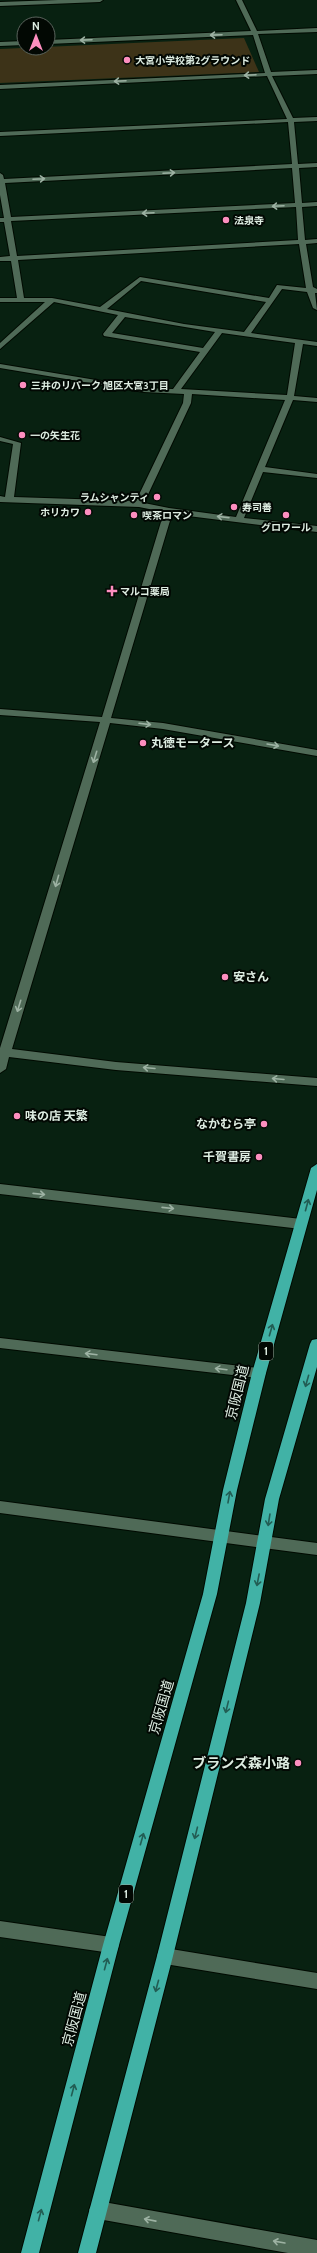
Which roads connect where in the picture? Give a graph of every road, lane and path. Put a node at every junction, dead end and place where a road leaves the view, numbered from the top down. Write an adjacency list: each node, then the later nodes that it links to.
1 (100, 0): 3 (street)
2 (239, 0): 6 (street)
3 (65, 1): 4 (street)
4 (0, 4)
5 (317, 30): 6 (street)
6 (255, 33): 7 (street, one-way to 7); 11 (street)
7 (56, 42)
8 (16, 43): 9 (street)
9 (0, 44)
10 (317, 72): 11 (street)
11 (270, 75): 12 (street, one-way to 12); 14 (street)
12 (0, 87)
13 (317, 119): 14 (street)
14 (291, 120): 15 (street); 17 (street)
15 (0, 134)
16 (317, 166): 17 (street)
17 (295, 167): 19 (street, one-way to 17); 21 (street)
18 (0, 174): 19 (street)
19 (1, 181): 23 (street)
20 (317, 204): 21 (street)
21 (300, 205): 23 (street, one-way to 23); 24 (street)
22 (0, 220): 23 (street)
23 (8, 220): 26 (street)
24 (302, 241): 25 (street); 26 (street); 28 (street)
25 (317, 241)
26 (15, 258): 27 (street); 29 (street)
27 (0, 259)
28 (314, 291): 32 (street); 33 (street)
29 (21, 299): 30 (street); 31 (street)
30 (0, 300)
31 (52, 300): 34 (street); 40 (street)
32 (270, 300): 34 (street); 37 (street)
33 (317, 308)
34 (102, 310): 35 (street)
35 (123, 314): 36 (street); 41 (street)
36 (220, 331): 37 (street); 41 (street)
37 (246, 335): 38 (street)
38 (298, 343): 39 (street); 45 (street)
39 (317, 344)
40 (0, 346)
41 (205, 351): 43 (street)
42 (0, 366): 43 (street)
43 (175, 392): 44 (street)
44 (188, 393): 45 (street); 51 (street)
45 (290, 398): 46 (street); 48 (street)
46 (317, 400)
47 (0, 439): 50 (street)
48 (260, 469): 49 (street); 53 (street)
49 (317, 476)
50 (4, 500): 51 (street)
51 (139, 504): 52 (street)
52 (169, 511): 53 (street, one-way to 52); 56 (street)
53 (239, 519): 54 (street)
54 (317, 529)
55 (0, 712): 56 (street)
56 (106, 720): 57 (street, one-way to 57); 58 (street, one-way to 58)
57 (317, 753)
58 (3, 1052): 59 (street); 60 (street, one-way to 58)
59 (0, 1069)
60 (317, 1082)
61 (317, 1168): 63 (highway, 京阪国道 / 1, one-way to 61)
62 (0, 1189): 63 (street, one-way to 63)
63 (301, 1224): 66 (highway, 京阪国道 / 1, one-way to 63)
64 (0, 1343): 66 (street, one-way to 64)
65 (317, 1344): 69 (highway, one-way to 69)
66 (259, 1373): 68 (highway, 京阪国道 / 1, one-way to 66)
67 (0, 1507): 68 (street)
68 (222, 1535): 69 (street); 72 (highway, 京阪国道 / 1, one-way to 68)
69 (265, 1542): 70 (street); 73 (highway, one-way to 73)
70 (317, 1548)
71 (0, 1928): 72 (street)
72 (112, 1945): 77 (highway, 京阪国道 / 1, one-way to 72)
73 (165, 1956): 74 (street); 75 (highway, one-way to 75)
74 (317, 1981)
75 (98, 2210): 76 (street, one-way to 75); 78 (highway)
76 (317, 2248)
77 (30, 2253)
78 (87, 2253)

